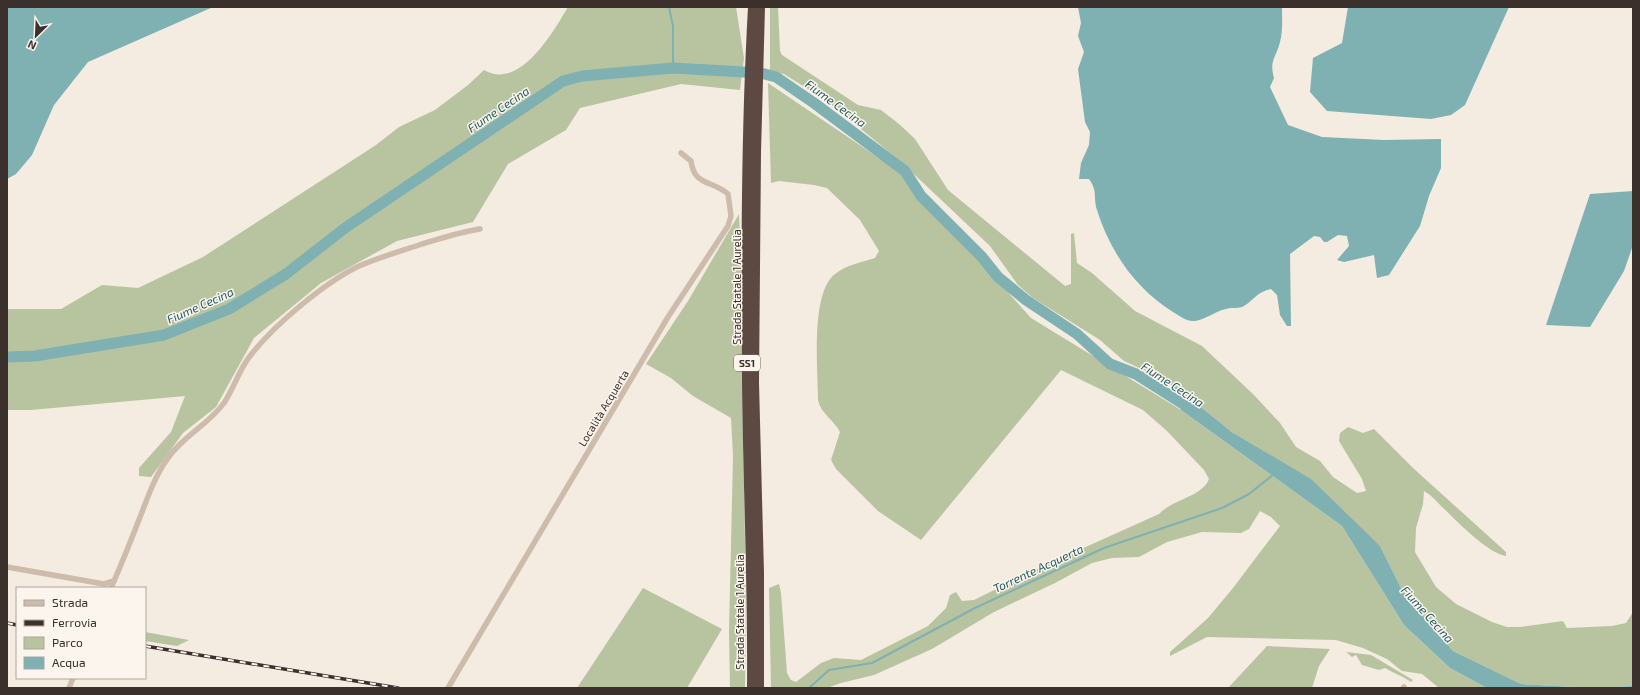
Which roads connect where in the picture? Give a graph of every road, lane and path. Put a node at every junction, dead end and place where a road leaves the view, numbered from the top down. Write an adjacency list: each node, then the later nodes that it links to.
1 (753, 7): 3 (highway, Strada Statale 1 Aurelia / SS1)
2 (760, 7): 3 (highway, Strada Statale 1 Aurelia / SS1)
3 (756, 27): 9 (highway, Strada Statale 1 Aurelia / SS1)
4 (681, 153): 10 (street, Località Acquerta)
5 (480, 228): 7 (street)
6 (7, 567): 7 (street)
7 (114, 581): 8 (street)
8 (111, 587)
9 (756, 597): 11 (highway, Strada Statale 1 Aurelia / SS1); 12 (highway, Strada Statale 1 Aurelia / SS1)
10 (448, 688)
11 (752, 688)
12 (759, 688)

